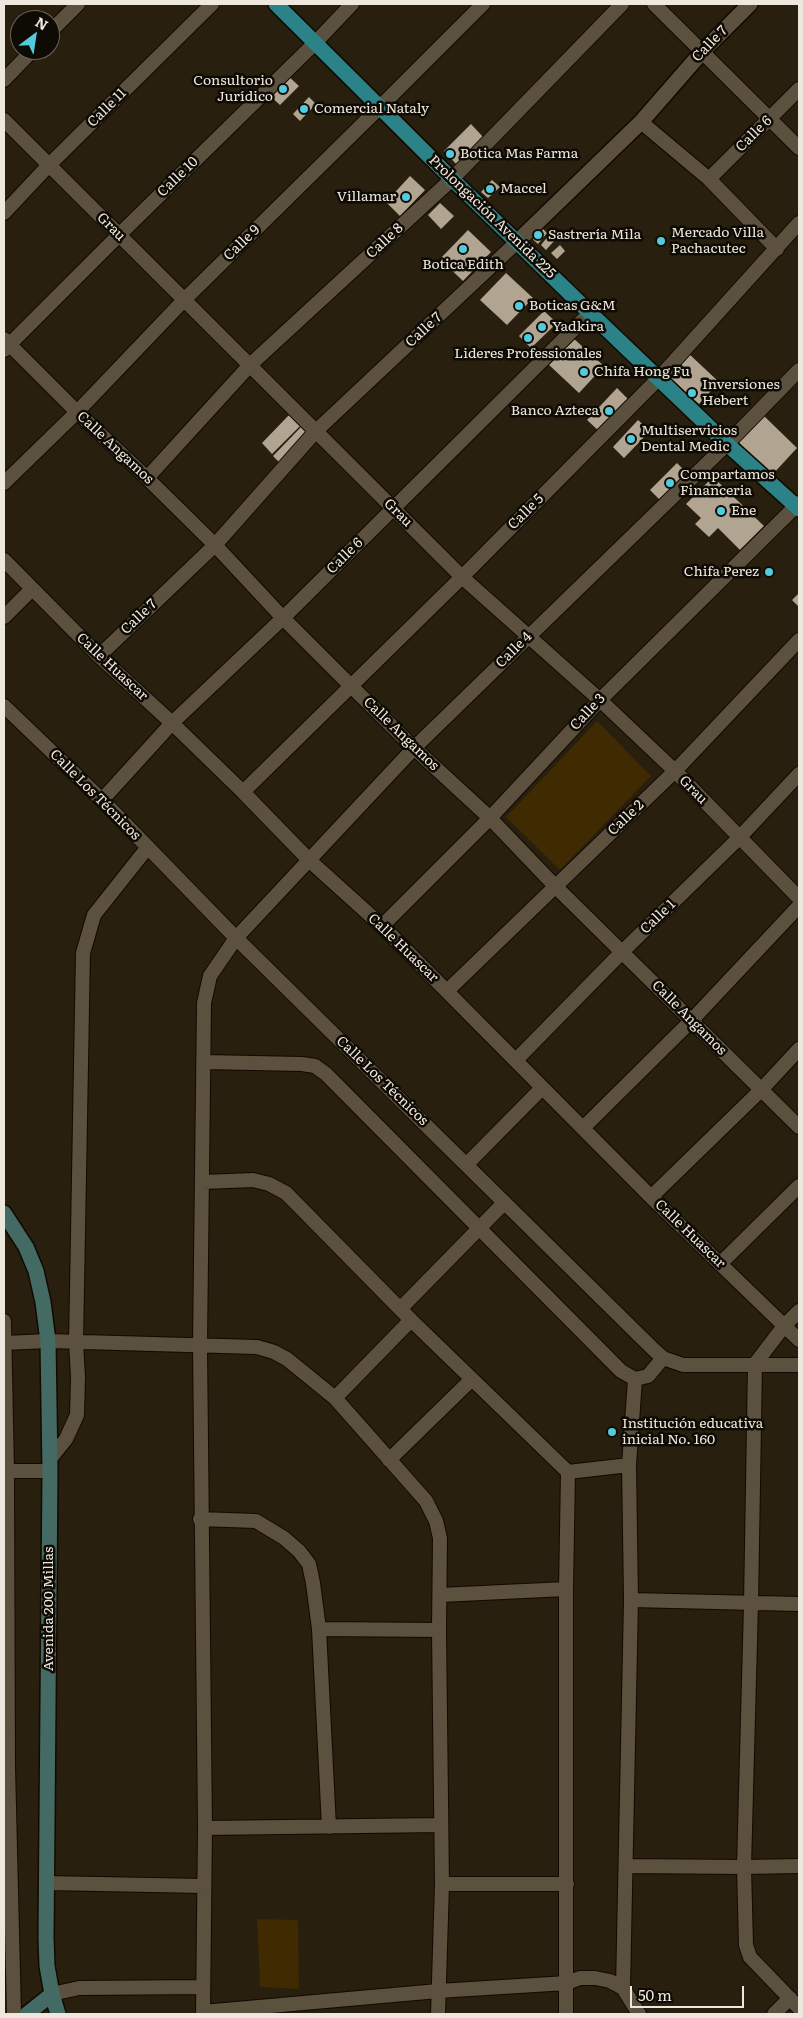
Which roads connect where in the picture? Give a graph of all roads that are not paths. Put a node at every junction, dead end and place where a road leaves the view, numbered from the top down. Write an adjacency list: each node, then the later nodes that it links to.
1 (78, 4): 9 (street)
2 (212, 4): 20 (street, Calle 11)
3 (276, 4): 10 (main road, Prolongación Avenida 225)
4 (352, 4): 10 (street, Calle 10)
5 (483, 4): 15 (street, Calle 9)
6 (622, 4): 21 (street, Calle 8)
7 (654, 4): 11 (street)
8 (750, 4): 11 (street, Calle 7)
9 (60, 22)
10 (315, 43): 15 (main road, Prolongación Avenida 225); 25 (street, Calle 10)
11 (702, 52): 16 (street); 18 (street, Calle 7)
12 (23, 60): 13 (street)
13 (4, 80)
14 (799, 89): 16 (street, Calle 6)
15 (380, 107): 21 (main road, Prolongación Avenida 225); 28 (street, Calle 9)
16 (770, 119): 19 (street); 22 (street, Calle 6)
17 (4, 120): 20 (street, Grau)
18 (641, 122): 22 (street); 26 (street, Calle 7)
19 (799, 148)
20 (49, 165): 23 (street, Calle 11); 25 (street, Grau)
21 (452, 179): 26 (main road, Prolongación Avenida 225); 31 (street, Calle 8)
22 (709, 179): 27 (street)
23 (4, 214)
24 (799, 223): 27 (street, Calle 5)
25 (119, 235): 28 (street, Grau); 30 (street, Calle 10)
26 (517, 242): 29 (main road, Prolongación Avenida 225); 35 (street, Calle 7)
27 (777, 249): 33 (street, Calle 5)
28 (184, 300): 31 (street, Grau); 34 (street, Calle 9)
29 (590, 313): 33 (main road, Prolongación Avenida 225); 40 (street, Calle 6)
30 (6, 345): 34 (street, Calle Angamos)
31 (250, 365): 35 (street, Grau); 37 (street, Calle 8)
32 (799, 370): 36 (street, Calle 4)
33 (659, 378): 36 (main road, Prolongación Avenida 225); 43 (street, Calle 5)
34 (77, 412): 37 (street, Calle Angamos); 38 (street, Calle 9)
35 (316, 431): 40 (street, Grau); 41 (street, Calle 7)
36 (727, 444): 39 (main road, Prolongación Avenida 225); 47 (street, Calle 4)
37 (147, 478): 41 (street, Calle Angamos)
38 (4, 483)
39 (798, 506): 51 (street, Calle 3)
40 (394, 508): 43 (street, Grau); 46 (street, Calle 6)
41 (215, 545): 46 (street, Calle Angamos); 49 (street, Calle 7)
42 (4, 560): 44 (street, Calle Huascar)
43 (462, 577): 47 (street, Grau); 50 (street, Calle 5)
44 (32, 589): 45 (street); 49 (street, Calle Huascar)
45 (4, 617)
46 (283, 618): 50 (street, Calle Angamos); 53 (street, Calle 6)
47 (529, 635): 51 (street, Grau); 54 (street, Calle 4)
48 (799, 640): 55 (street, Calle 2)
49 (99, 656): 53 (street, Calle Huascar)
50 (350, 685): 54 (street, Calle Angamos); 57 (street, Calle 5)
51 (600, 700): 55 (street, Grau); 59 (street, Calle 3)
52 (4, 706): 58 (street, Calle Los Técnicos)
53 (172, 723): 57 (street, Calle Huascar); 58 (street, Calle 6)
54 (414, 748): 59 (street, Calle Angamos); 62 (street, Calle 4)
55 (675, 771): 60 (street, Grau); 63 (street, Calle 2)
56 (799, 774): 60 (street, Calle 1)
57 (243, 792): 62 (street, Calle Huascar)
58 (102, 800): 61 (street, Calle Los Técnicos)
59 (490, 818): 63 (street, Calle Angamos); 66 (street, Calle 3)
60 (739, 838): 64 (street, Grau); 68 (street, Calle 1)
61 (148, 847): 67 (street, Calle Los Técnicos); 94 (street)
62 (310, 861): 66 (street, Calle Huascar); 67 (street, Calle 4)
63 (554, 886): 68 (street, Calle Angamos); 69 (street, Calle 2)
64 (799, 898)
65 (799, 906): 70 (street)
66 (382, 926): 69 (street, Calle Huascar)
67 (236, 938): 73 (street, Calle 4); 78 (street, Calle Los Técnicos)
68 (622, 952): 70 (street, Calle Angamos); 72 (street, Calle 1)
69 (447, 991): 72 (street, Calle Huascar)
70 (691, 1021): 75 (street, Calle Angamos); 76 (street)
71 (799, 1049): 75 (street)
72 (516, 1060): 74 (street, Calle Huascar)
73 (204, 1062): 79 (street, Calle 4); 84 (street)
74 (542, 1088): 76 (street, Calle Huascar); 78 (street)
75 (761, 1090): 77 (street, Calle Angamos); 81 (street)
76 (584, 1127): 81 (street, Calle Huascar)
77 (799, 1127)
78 (467, 1164): 82 (street, Calle Los Técnicos)
79 (203, 1182): 86 (street); 95 (street, Calle 4)
80 (799, 1186): 85 (street)
81 (651, 1196): 85 (street, Calle Huascar)
82 (504, 1203): 84 (street); 96 (street, Calle Los Técnicos)
83 (4, 1212): 92 (main road, Avenida 200 Millas)
84 (479, 1229): 86 (street); 100 (street)
85 (720, 1264): 90 (street, Calle Huascar)
86 (400, 1308): 88 (street)
87 (799, 1311): 90 (street)
88 (411, 1320): 99 (street); 101 (street)
89 (4, 1321): 93 (street)
90 (784, 1326): 91 (street, Calle Huascar); 97 (street)
91 (799, 1340)
92 (48, 1341): 93 (street); 94 (street); 103 (main road, Avenida 200 Millas)
93 (5, 1343): 105 (street)
94 (76, 1343): 95 (street); 103 (street)
95 (200, 1345): 101 (street); 107 (street, Calle 4)
96 (664, 1358): 97 (street, Calle Los Técnicos); 100 (street)
97 (755, 1364): 98 (street, Calle Los Técnicos); 111 (street)
98 (799, 1364)
99 (472, 1378): 102 (street); 106 (street)
100 (635, 1379): 104 (street)
101 (335, 1398): 102 (street)
102 (389, 1460): 109 (street)
103 (50, 1465): 105 (street); 122 (main road, Avenida 200 Millas)
104 (629, 1465): 106 (street); 110 (street)
105 (5, 1471): 115 (street)
106 (568, 1472): 108 (street)
107 (200, 1519): 113 (street); 118 (street, Calle 4)
108 (566, 1589): 109 (street); 124 (street)
109 (440, 1595): 114 (street)
110 (631, 1600): 111 (street); 119 (street)
111 (751, 1604): 112 (street); 121 (street)
112 (799, 1604)
113 (319, 1629): 114 (street); 117 (street)
114 (439, 1630): 116 (street)
115 (6, 1766): 134 (street)
116 (441, 1825): 117 (street); 123 (street)
117 (329, 1827): 118 (street)
118 (204, 1828): 125 (street, Calle 4)
119 (627, 1866): 121 (street); 128 (street)
120 (799, 1866): 121 (street)
121 (744, 1868): 131 (street)
122 (46, 1883): 125 (street); 130 (main road, Avenida 200 Millas)
123 (442, 1884): 124 (street); 129 (street)
124 (566, 1884): 126 (street)
125 (204, 1886): 127 (street, Calle 4)
126 (567, 1983): 128 (street); 129 (street); 138 (street)
127 (202, 1987): 130 (street); 133 (street, Calle 4)
128 (624, 1988): 139 (street)
129 (438, 1991): 132 (street); 137 (street)
130 (52, 1994): 135 (main road); 136 (main road, Avenida 200 Millas)
131 (794, 2003): 140 (street)
132 (319, 2008): 133 (street)
133 (203, 2013)
134 (14, 2014)
135 (27, 2014)
136 (58, 2014)
137 (438, 2014)
138 (566, 2014)
139 (639, 2014)
140 (774, 2014)

